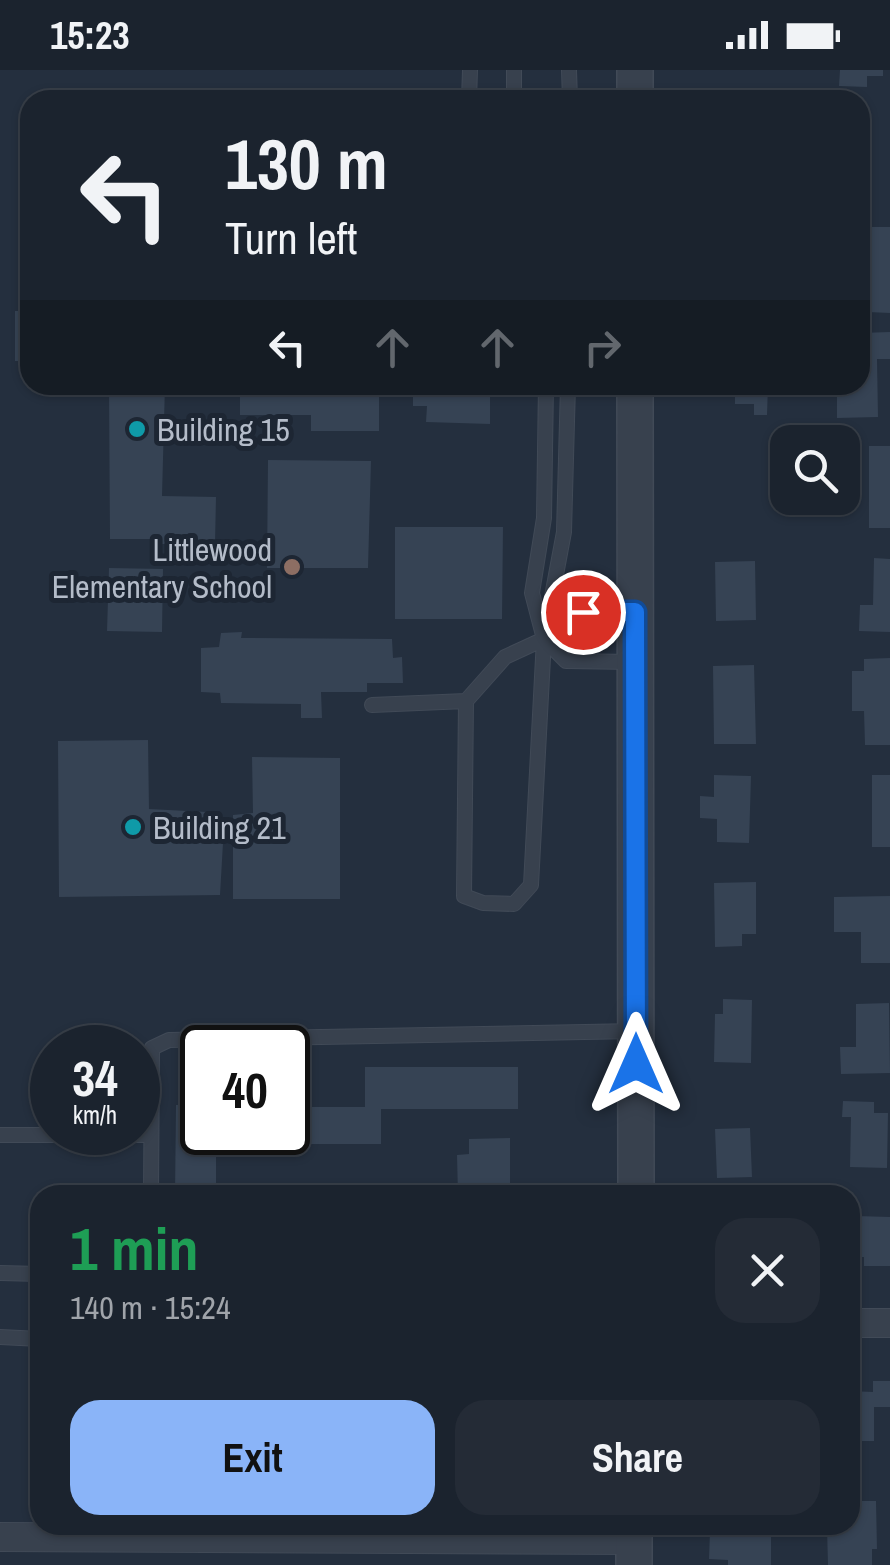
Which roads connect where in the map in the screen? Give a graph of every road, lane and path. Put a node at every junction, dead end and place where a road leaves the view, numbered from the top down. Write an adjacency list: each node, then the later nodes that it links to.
1 (546, 395): 5 (lane)
2 (568, 395): 5 (lane)
3 (635, 395): 4 (street)
4 (635, 612): 5 (lane); 6 (street)
5 (544, 639): 6 (lane); 7 (lane); 7 (lane)
6 (636, 662): 9 (street)
7 (466, 701): 8 (lane)
8 (372, 706)
9 (636, 1030): 10 (lane); 15 (street)
10 (160, 1044)
11 (0, 1136): 12 (lane)
12 (30, 1136)
13 (152, 1155): 14 (lane)
14 (151, 1185)
15 (636, 1185)
16 (0, 1273): 17 (lane)
17 (30, 1274)
18 (860, 1324): 19 (street)
19 (890, 1324)
20 (0, 1337): 21 (lane)
21 (30, 1339)
22 (0, 1537): 23 (street)
23 (634, 1543)

